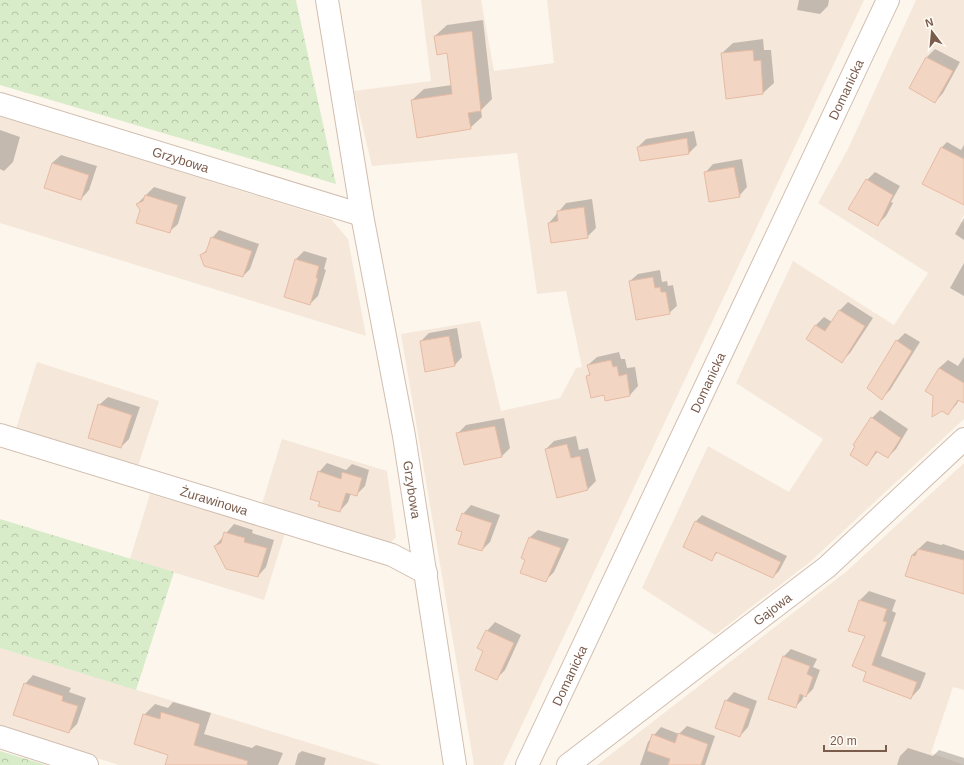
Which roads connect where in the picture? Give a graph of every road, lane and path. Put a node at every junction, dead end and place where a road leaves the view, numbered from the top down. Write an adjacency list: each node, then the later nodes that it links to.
1 (327, 0): 4 (street, Grzybowa)
2 (888, 0): 11 (street, Domanicka)
3 (0, 104): 4 (street, Grzybowa)
4 (362, 215): 7 (street, Grzybowa)
5 (0, 435): 7 (street, Żurawinowa)
6 (964, 439): 12 (street, Gajowa)
7 (426, 573): 10 (street, Grzybowa)
8 (0, 737): 9 (street)
9 (87, 765)
10 (455, 765)
11 (527, 765)
12 (568, 765)

